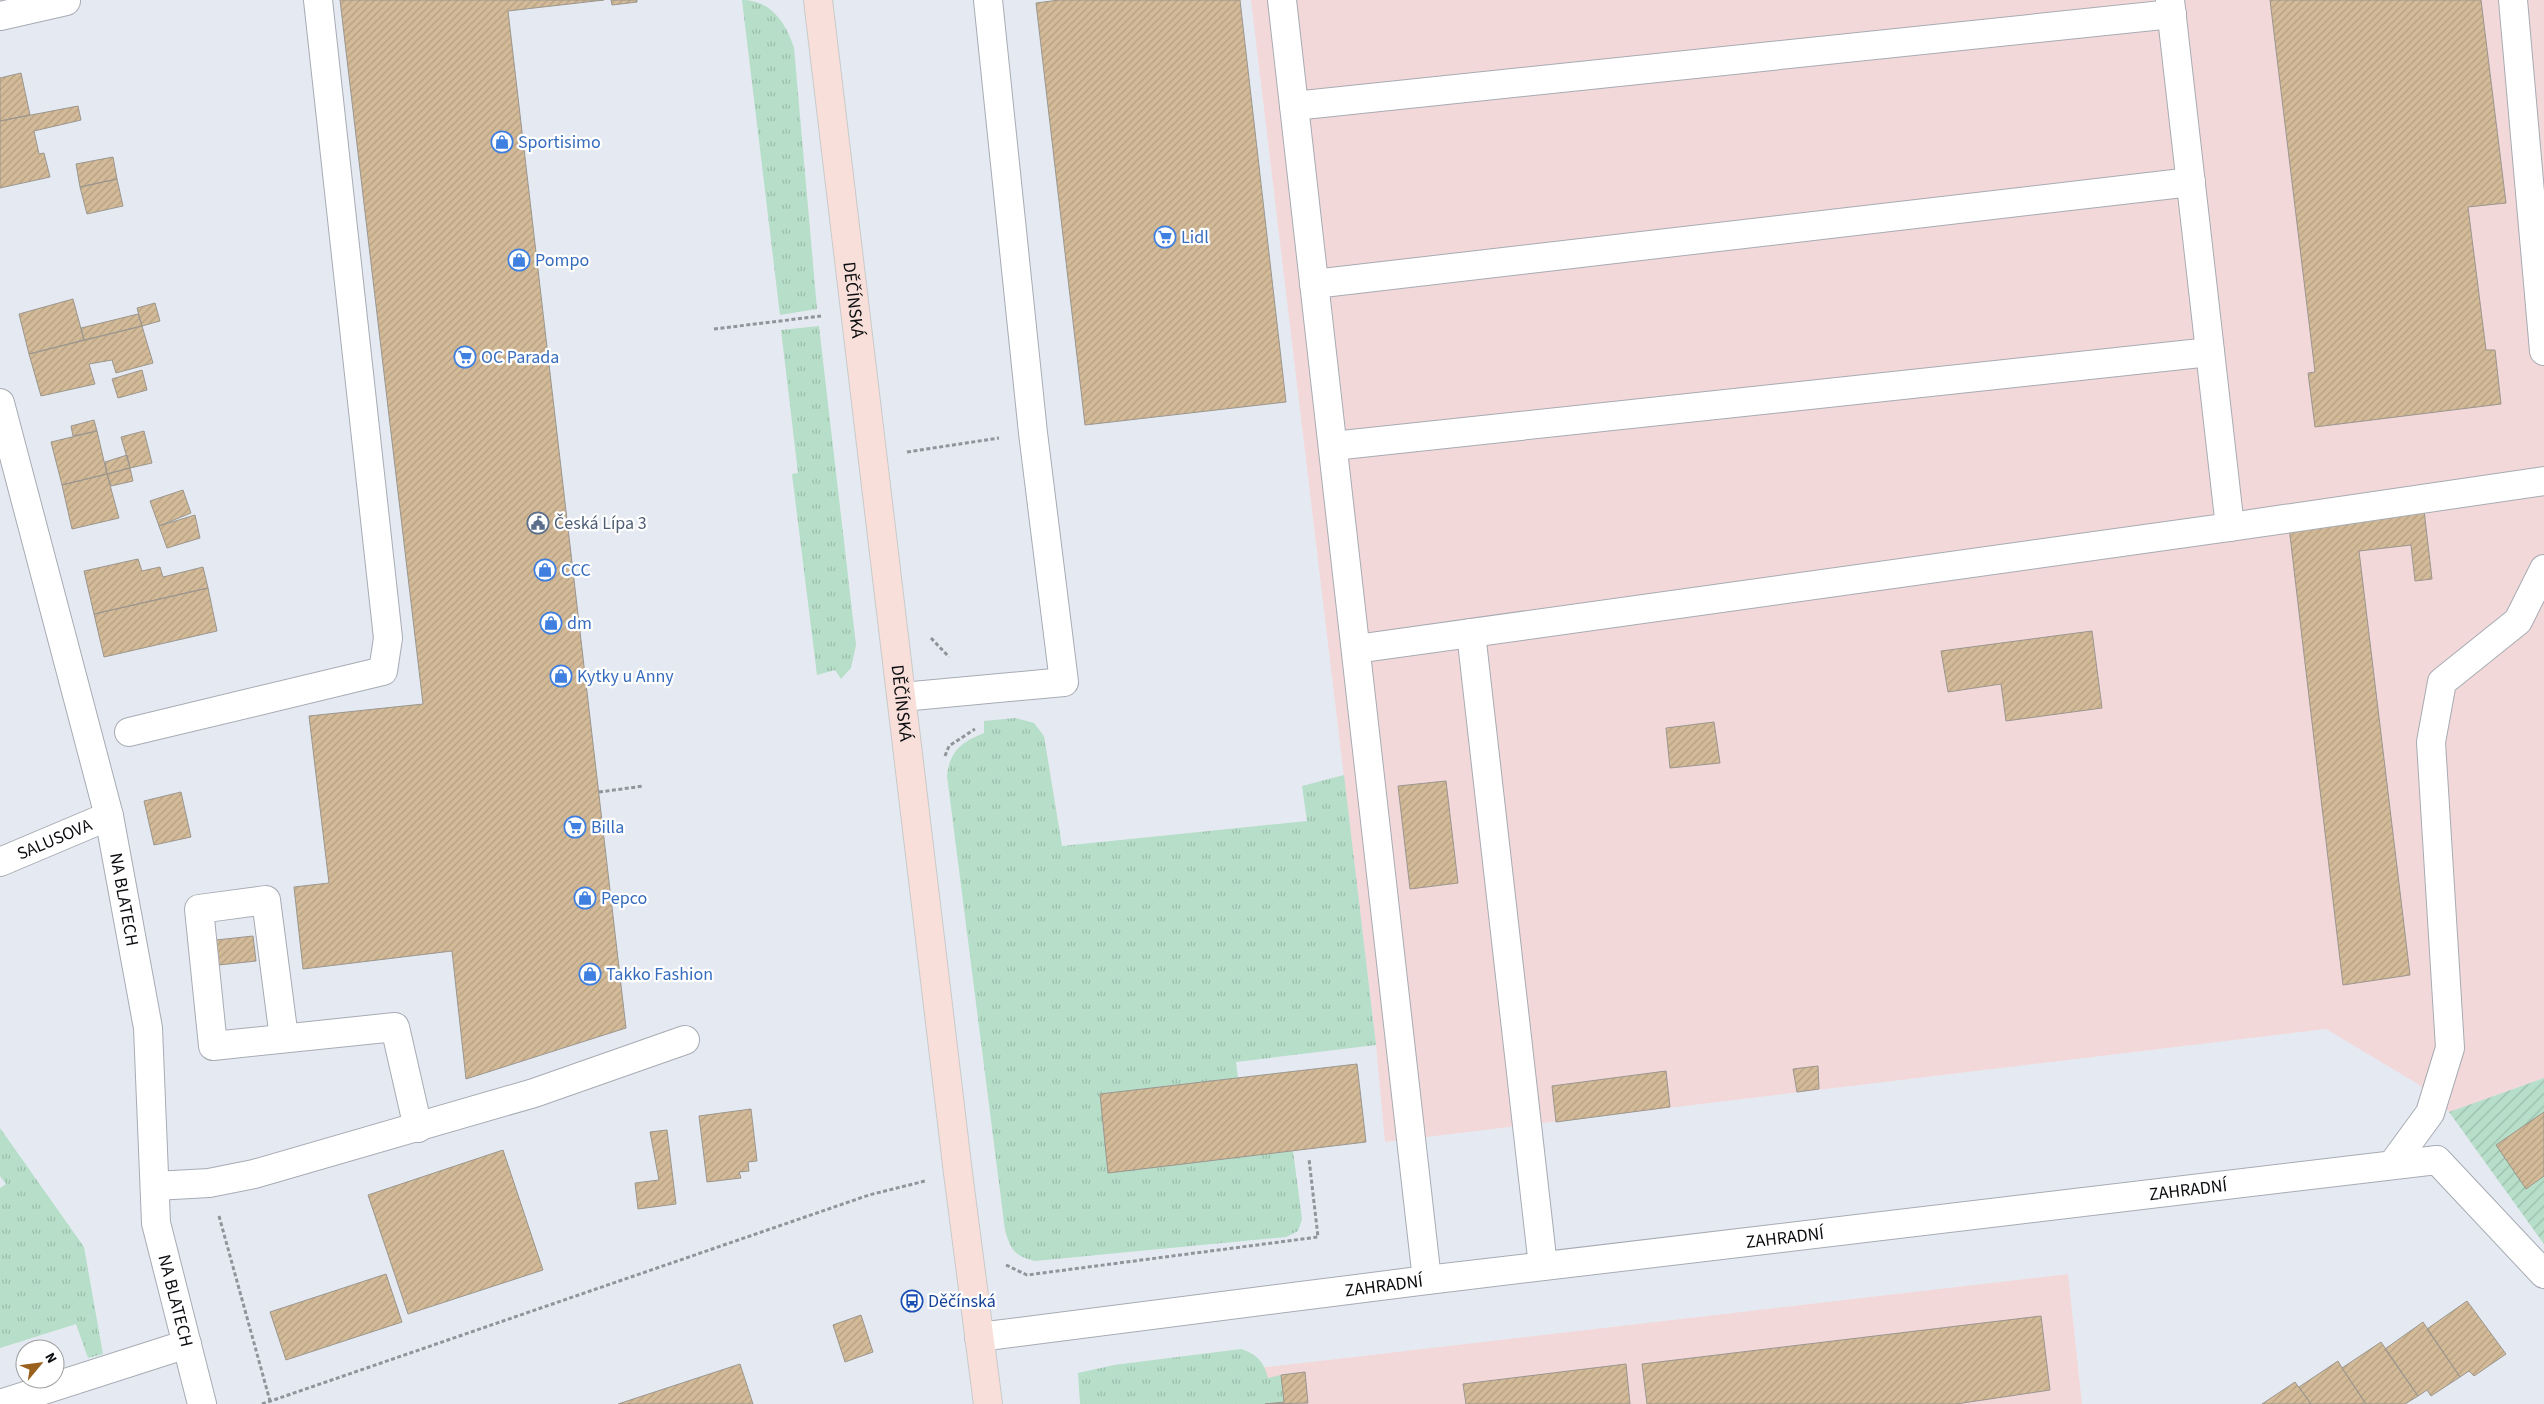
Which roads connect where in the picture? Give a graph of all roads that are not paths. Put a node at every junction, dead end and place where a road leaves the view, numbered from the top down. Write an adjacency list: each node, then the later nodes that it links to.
1 (318, 0): 22 (street)
2 (818, 0): 21 (main road, DĚČÍNSKÁ)
3 (988, 0): 21 (street)
4 (1282, 0): 9 (street)
5 (2513, 0): 12 (street)
6 (66, 1): 8 (street)
7 (2171, 7): 9 (street); 10 (street)
8 (0, 16)
9 (1294, 106): 11 (street)
10 (2191, 182): 11 (street); 13 (street)
11 (1314, 284): 15 (street)
12 (2544, 350)
13 (2210, 352): 15 (street); 17 (street)
14 (0, 403): 23 (street, NA BLATECH)
15 (1333, 446): 20 (street)
16 (2544, 482): 17 (street)
17 (2230, 527): 19 (street)
18 (2544, 569): 28 (street)
19 (1472, 633): 20 (street); 30 (street)
20 (1356, 649): 32 (street)
21 (902, 697): 33 (main road, DĚČÍNSKÁ)
22 (129, 732)
23 (109, 816): 24 (street, SALUSOVA); 29 (street, NA BLATECH)
24 (0, 862)
25 (284, 1038): 25 (street); 27 (street)
26 (685, 1040): 27 (street)
27 (418, 1128): 29 (street)
28 (2392, 1165): 30 (street, ZAHRADNÍ); 31 (street, ZAHRADNÍ)
29 (155, 1186): 34 (street, NA BLATECH)
30 (1544, 1266): 32 (street, ZAHRADNÍ)
31 (2544, 1274)
32 (1427, 1280): 33 (street, ZAHRADNÍ)
33 (980, 1337): 37 (main road, DĚČÍNSKÁ)
34 (187, 1344): 35 (street); 36 (street, NA BLATECH)
35 (0, 1404)
36 (202, 1404)
37 (988, 1404)

